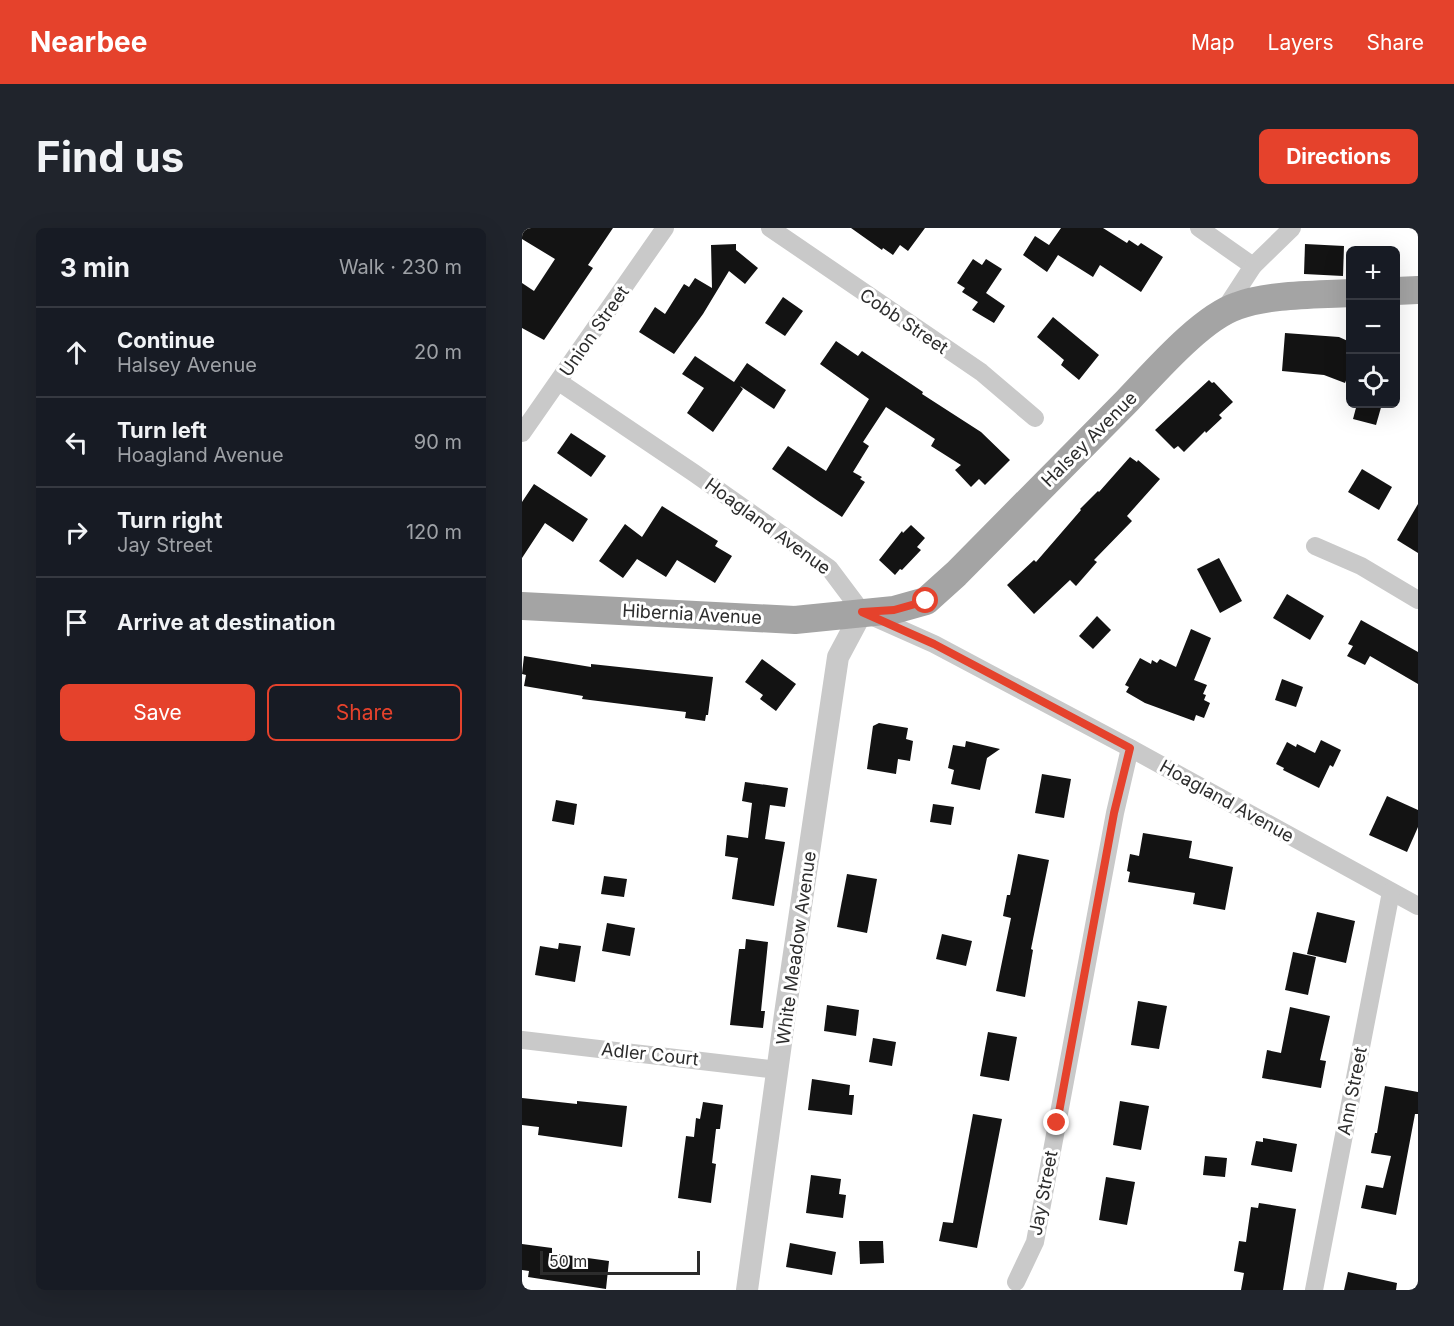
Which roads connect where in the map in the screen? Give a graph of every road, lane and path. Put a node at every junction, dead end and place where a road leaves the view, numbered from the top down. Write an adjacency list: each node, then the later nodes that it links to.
1 (665, 228): 10 (street, Union Street)
2 (770, 228): 11 (street, Cobb Street)
3 (1199, 228): 5 (street)
4 (1292, 228): 5 (street, Halsey Avenue)
5 (1253, 266): 9 (street, Halsey Avenue)
6 (1418, 290): 7 (main road)
7 (1400, 291)
8 (1346, 293): 9 (main road)
9 (1222, 312): 16 (main road, Halsey Avenue)
10 (559, 382): 12 (street, Union Street); 16 (street, Hoagland Avenue)
11 (1035, 418)
12 (522, 433)
13 (1315, 546): 14 (street)
14 (1418, 600)
15 (522, 606): 16 (main road, Hibernia Avenue)
16 (862, 612): 17 (street, Hoagland Avenue); 21 (street, White Meadow Avenue)
17 (1130, 748): 18 (street, Hoagland Avenue); 22 (street, Jay Street)
18 (1391, 892): 19 (street, Hoagland Avenue); 24 (street, Ann Street)
19 (1417, 902)
20 (522, 1040): 21 (street, Adler Court)
21 (778, 1070): 23 (street, White Meadow Avenue)
22 (1016, 1282)
23 (747, 1290)
24 (1314, 1290)

